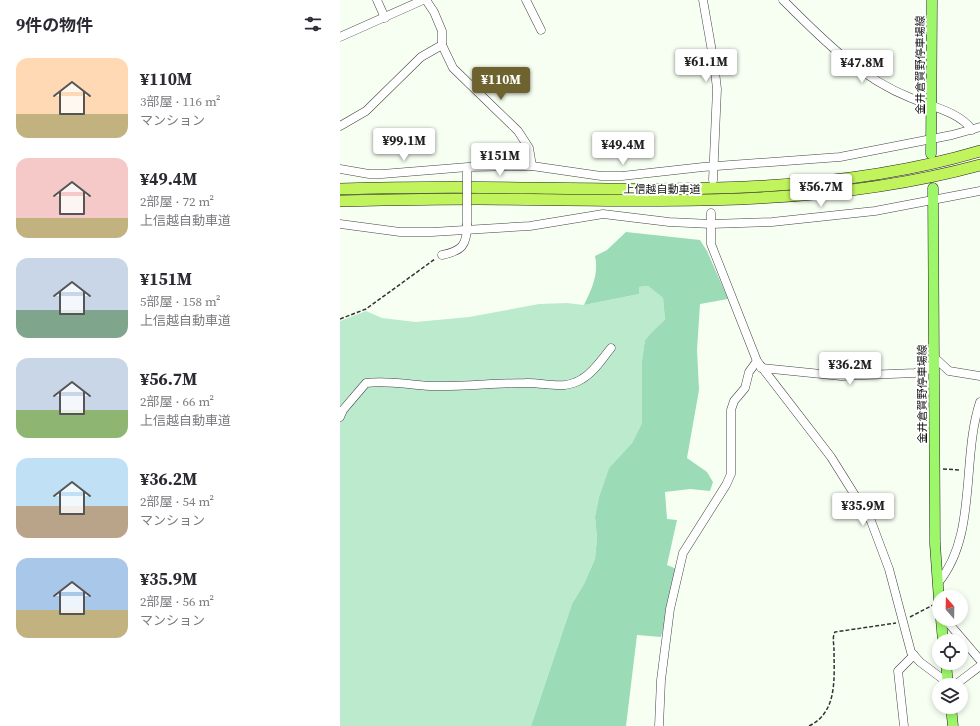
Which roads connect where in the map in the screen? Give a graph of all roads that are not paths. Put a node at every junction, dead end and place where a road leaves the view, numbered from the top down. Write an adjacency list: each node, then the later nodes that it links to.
1 (377, 0): 7 (street)
2 (425, 0): 7 (street); 10 (street)
3 (526, 0): 8 (street)
4 (703, 0): 19 (street)
5 (783, 0): 11 (street)
6 (932, 0): 11 (main road, 金井倉賀野停車場線)
7 (385, 18): 9 (street)
8 (541, 30)
9 (340, 37)
10 (442, 45): 12 (street); 18 (street)
11 (932, 106): 13 (street); 14 (main road, 金井倉賀野停車場線)
12 (340, 126)
13 (976, 129): 14 (street)
14 (932, 139): 16 (main road, 金井倉賀野停車場線); 19 (street)
15 (980, 151): 24 (highway, 上信越自動車道)
16 (931, 154)
17 (980, 165): 26 (highway, 上信越自動車道)
18 (532, 166): 19 (street); 21 (street)
19 (714, 166): 22 (street)
20 (340, 169): 21 (street)
21 (467, 170): 31 (street, bridge)
22 (713, 180)
23 (933, 188): 27 (main road, 金井倉賀野停車場線)
24 (340, 189)
25 (980, 191): 27 (street)
26 (340, 201)
27 (933, 201): 30 (street); 34 (main road, 金井倉賀野停車場線)
28 (711, 212): 30 (street)
29 (340, 224): 31 (street)
30 (710, 224): 31 (street); 35 (street)
31 (467, 227): 32 (street)
32 (442, 255)
33 (611, 348): 38 (street)
34 (934, 361): 35 (street); 36 (street); 39 (main road, 金井倉賀野停車場線)
35 (759, 365): 42 (street); 48 (street)
36 (980, 376)
37 (980, 402): 39 (street)
38 (340, 417)
39 (938, 583): 40 (main road, 金井倉賀野停車場線)
40 (938, 590)
41 (951, 626): 43 (street)
42 (914, 655): 45 (street); 49 (street)
43 (980, 660)
44 (980, 666): 46 (street)
45 (942, 678)
46 (960, 678)
47 (952, 714): 50 (main road)
48 (659, 726)
49 (904, 726)
50 (953, 726)

